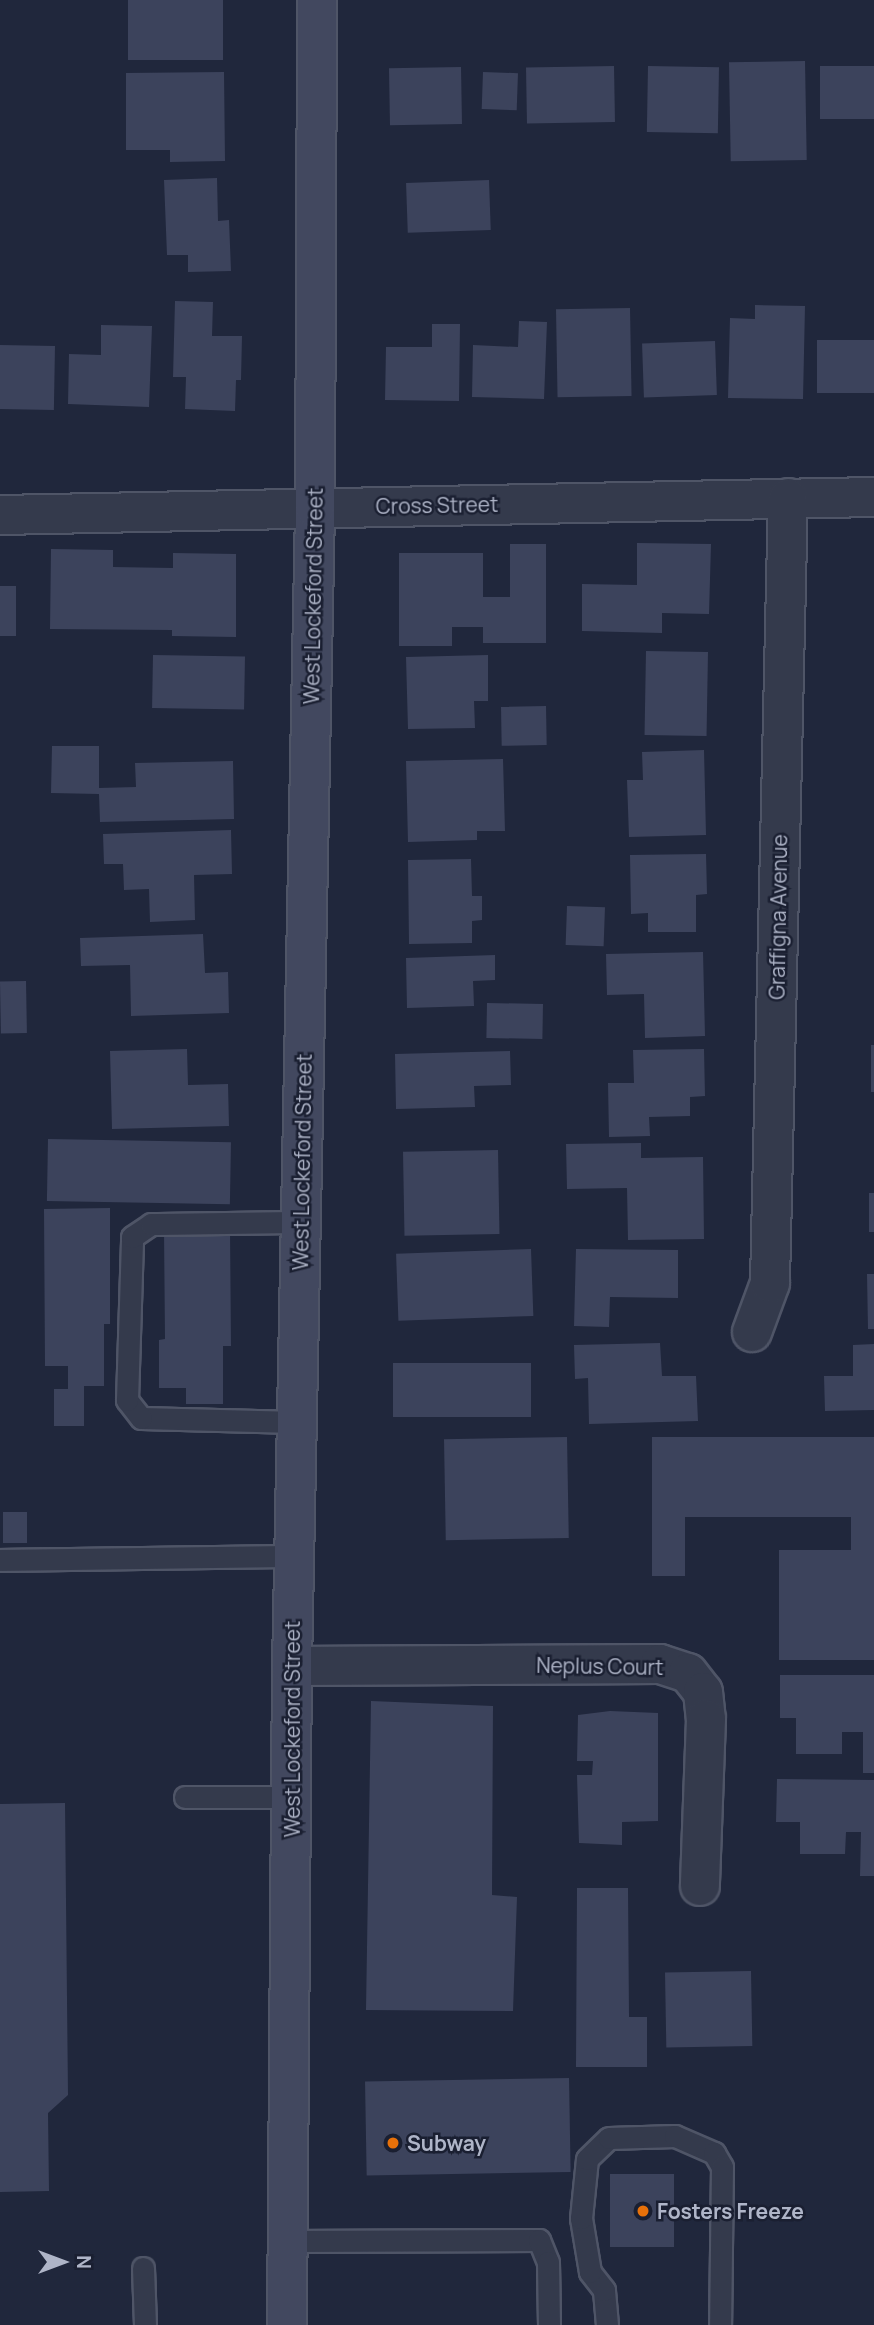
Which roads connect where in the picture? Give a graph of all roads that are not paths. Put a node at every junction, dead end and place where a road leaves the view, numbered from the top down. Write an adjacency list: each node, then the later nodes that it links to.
1 (317, 0): 2 (street); 5 (street, West Lockeford Street)
2 (330, 0)
3 (874, 497): 4 (street, Cross Street)
4 (788, 498): 5 (street, Cross Street); 8 (street, Graffigna Avenue)
5 (315, 508): 6 (street, Cross Street); 7 (street, West Lockeford Street)
6 (0, 514)
7 (300, 1222): 9 (street, West Lockeford Street); 9 (lane)
8 (752, 1332)
9 (296, 1422): 10 (street, West Lockeford Street)
10 (294, 1556): 11 (lane); 12 (street, West Lockeford Street)
11 (0, 1560)
12 (292, 1666): 14 (street, West Lockeford Street); 15 (street, Neplus Court)
13 (185, 1797): 14 (lane)
14 (291, 1797): 16 (street, West Lockeford Street)
15 (700, 1886)
16 (287, 2241): 19 (street, West Lockeford Street); 20 (lane)
17 (143, 2268): 18 (lane)
18 (145, 2325)
19 (287, 2325)
20 (549, 2325)
21 (607, 2325): 22 (lane)
22 (720, 2325)

